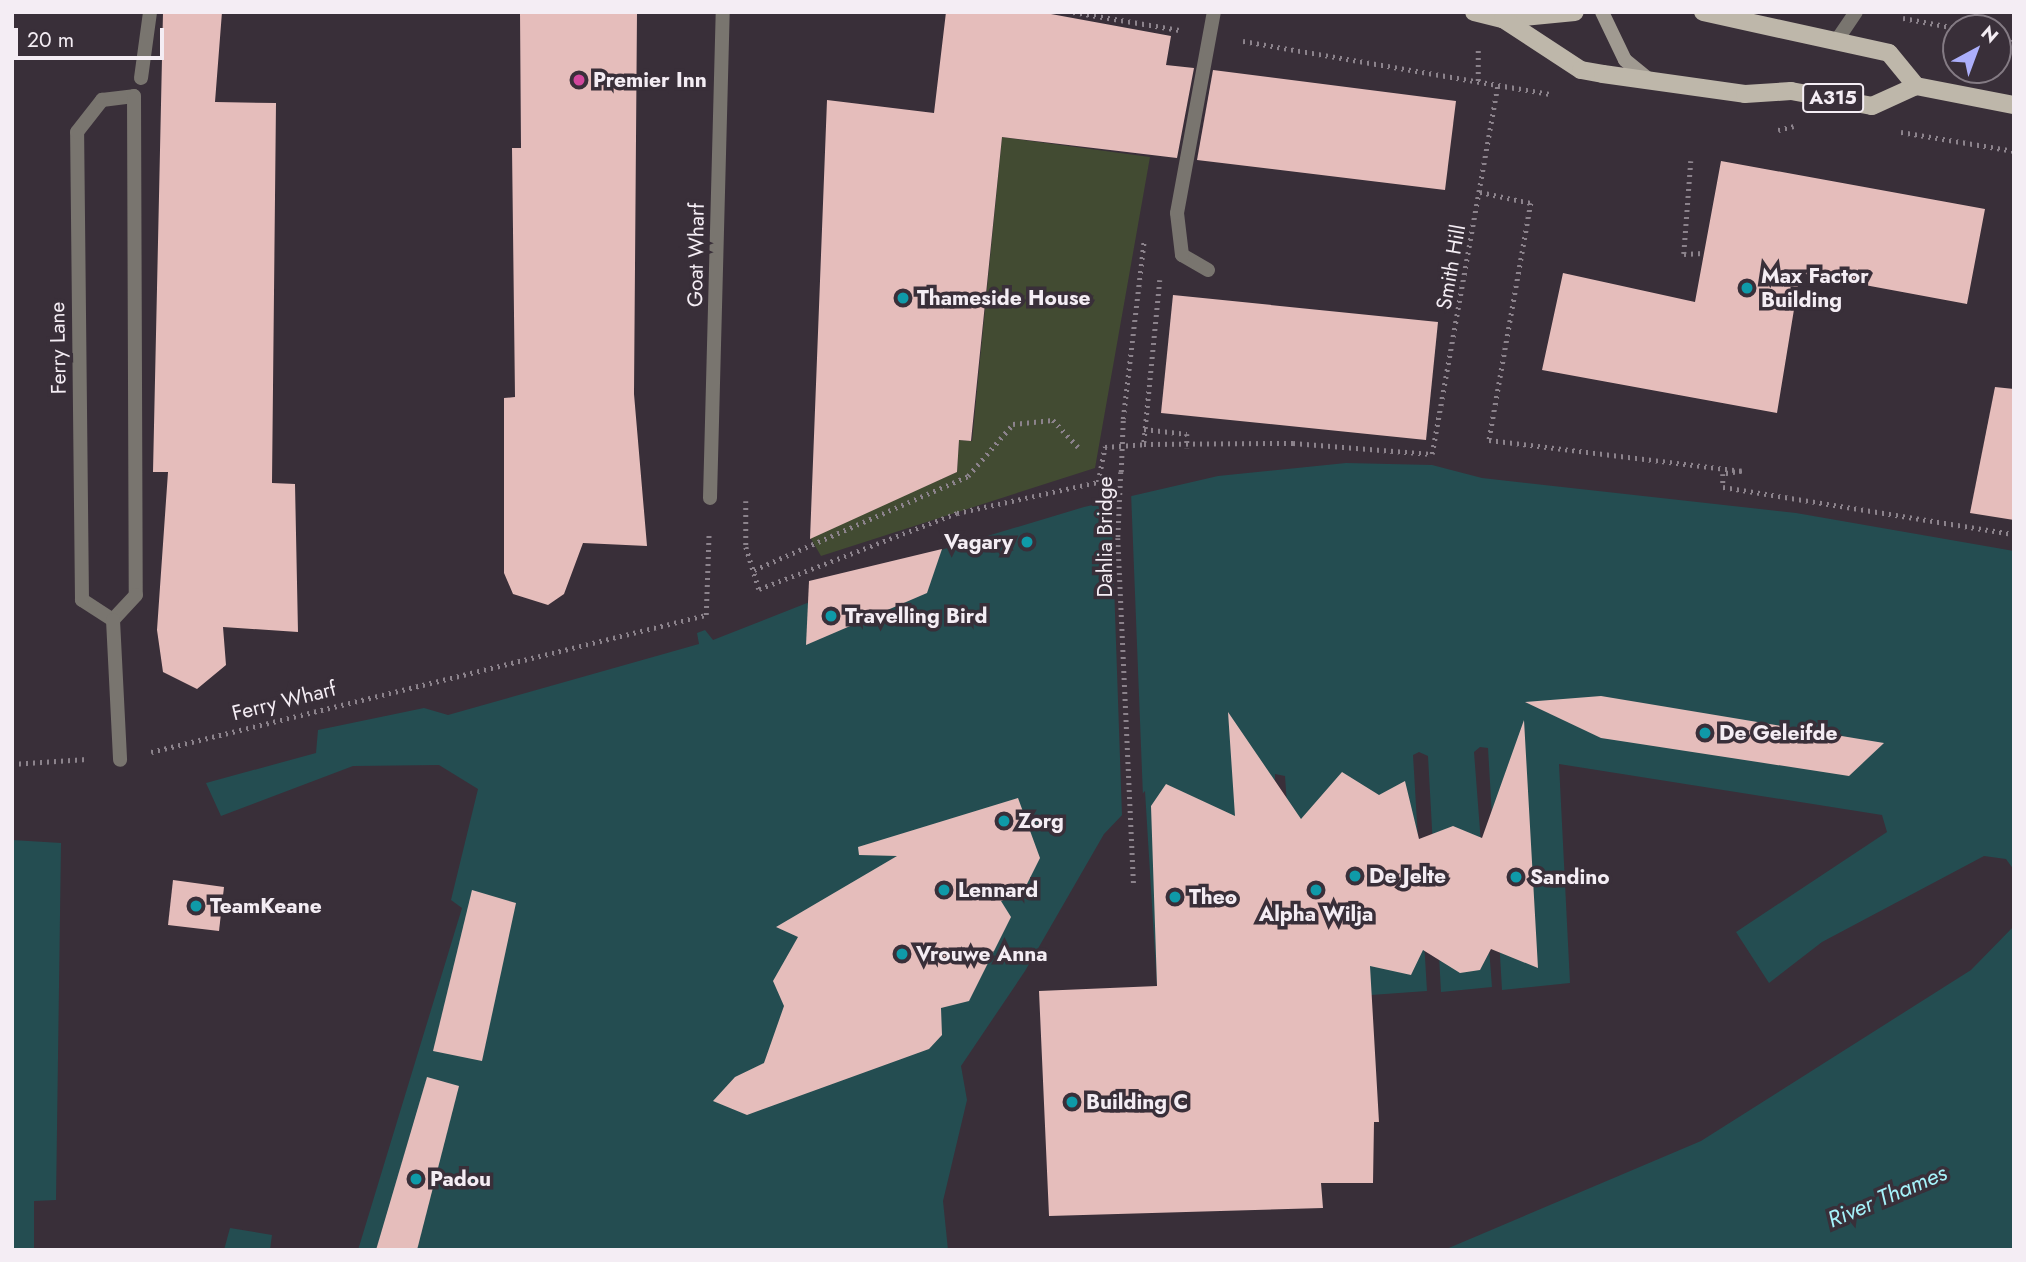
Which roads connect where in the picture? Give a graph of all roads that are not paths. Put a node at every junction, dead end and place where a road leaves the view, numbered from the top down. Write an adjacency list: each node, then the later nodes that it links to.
1 (149, 12): 13 (street)
2 (723, 12): 16 (street, Goat Wharf)
3 (1214, 12): 15 (street)
4 (1474, 12): 9 (main road, A315)
5 (1575, 12): 9 (main road, A315)
6 (1602, 12): 11 (main road)
7 (1703, 12): 10 (main road)
8 (1856, 12): 10 (street)
9 (1503, 19): 11 (main road, A315)
10 (1837, 40): 12 (main road)
11 (1647, 78): 12 (main road, A315)
12 (1916, 86): 14 (main road)
13 (134, 96): 17 (street); 17 (street, Ferry Lane)
14 (2014, 105)
15 (1208, 270)
16 (710, 498)
17 (113, 621): 18 (street)
18 (120, 760)

